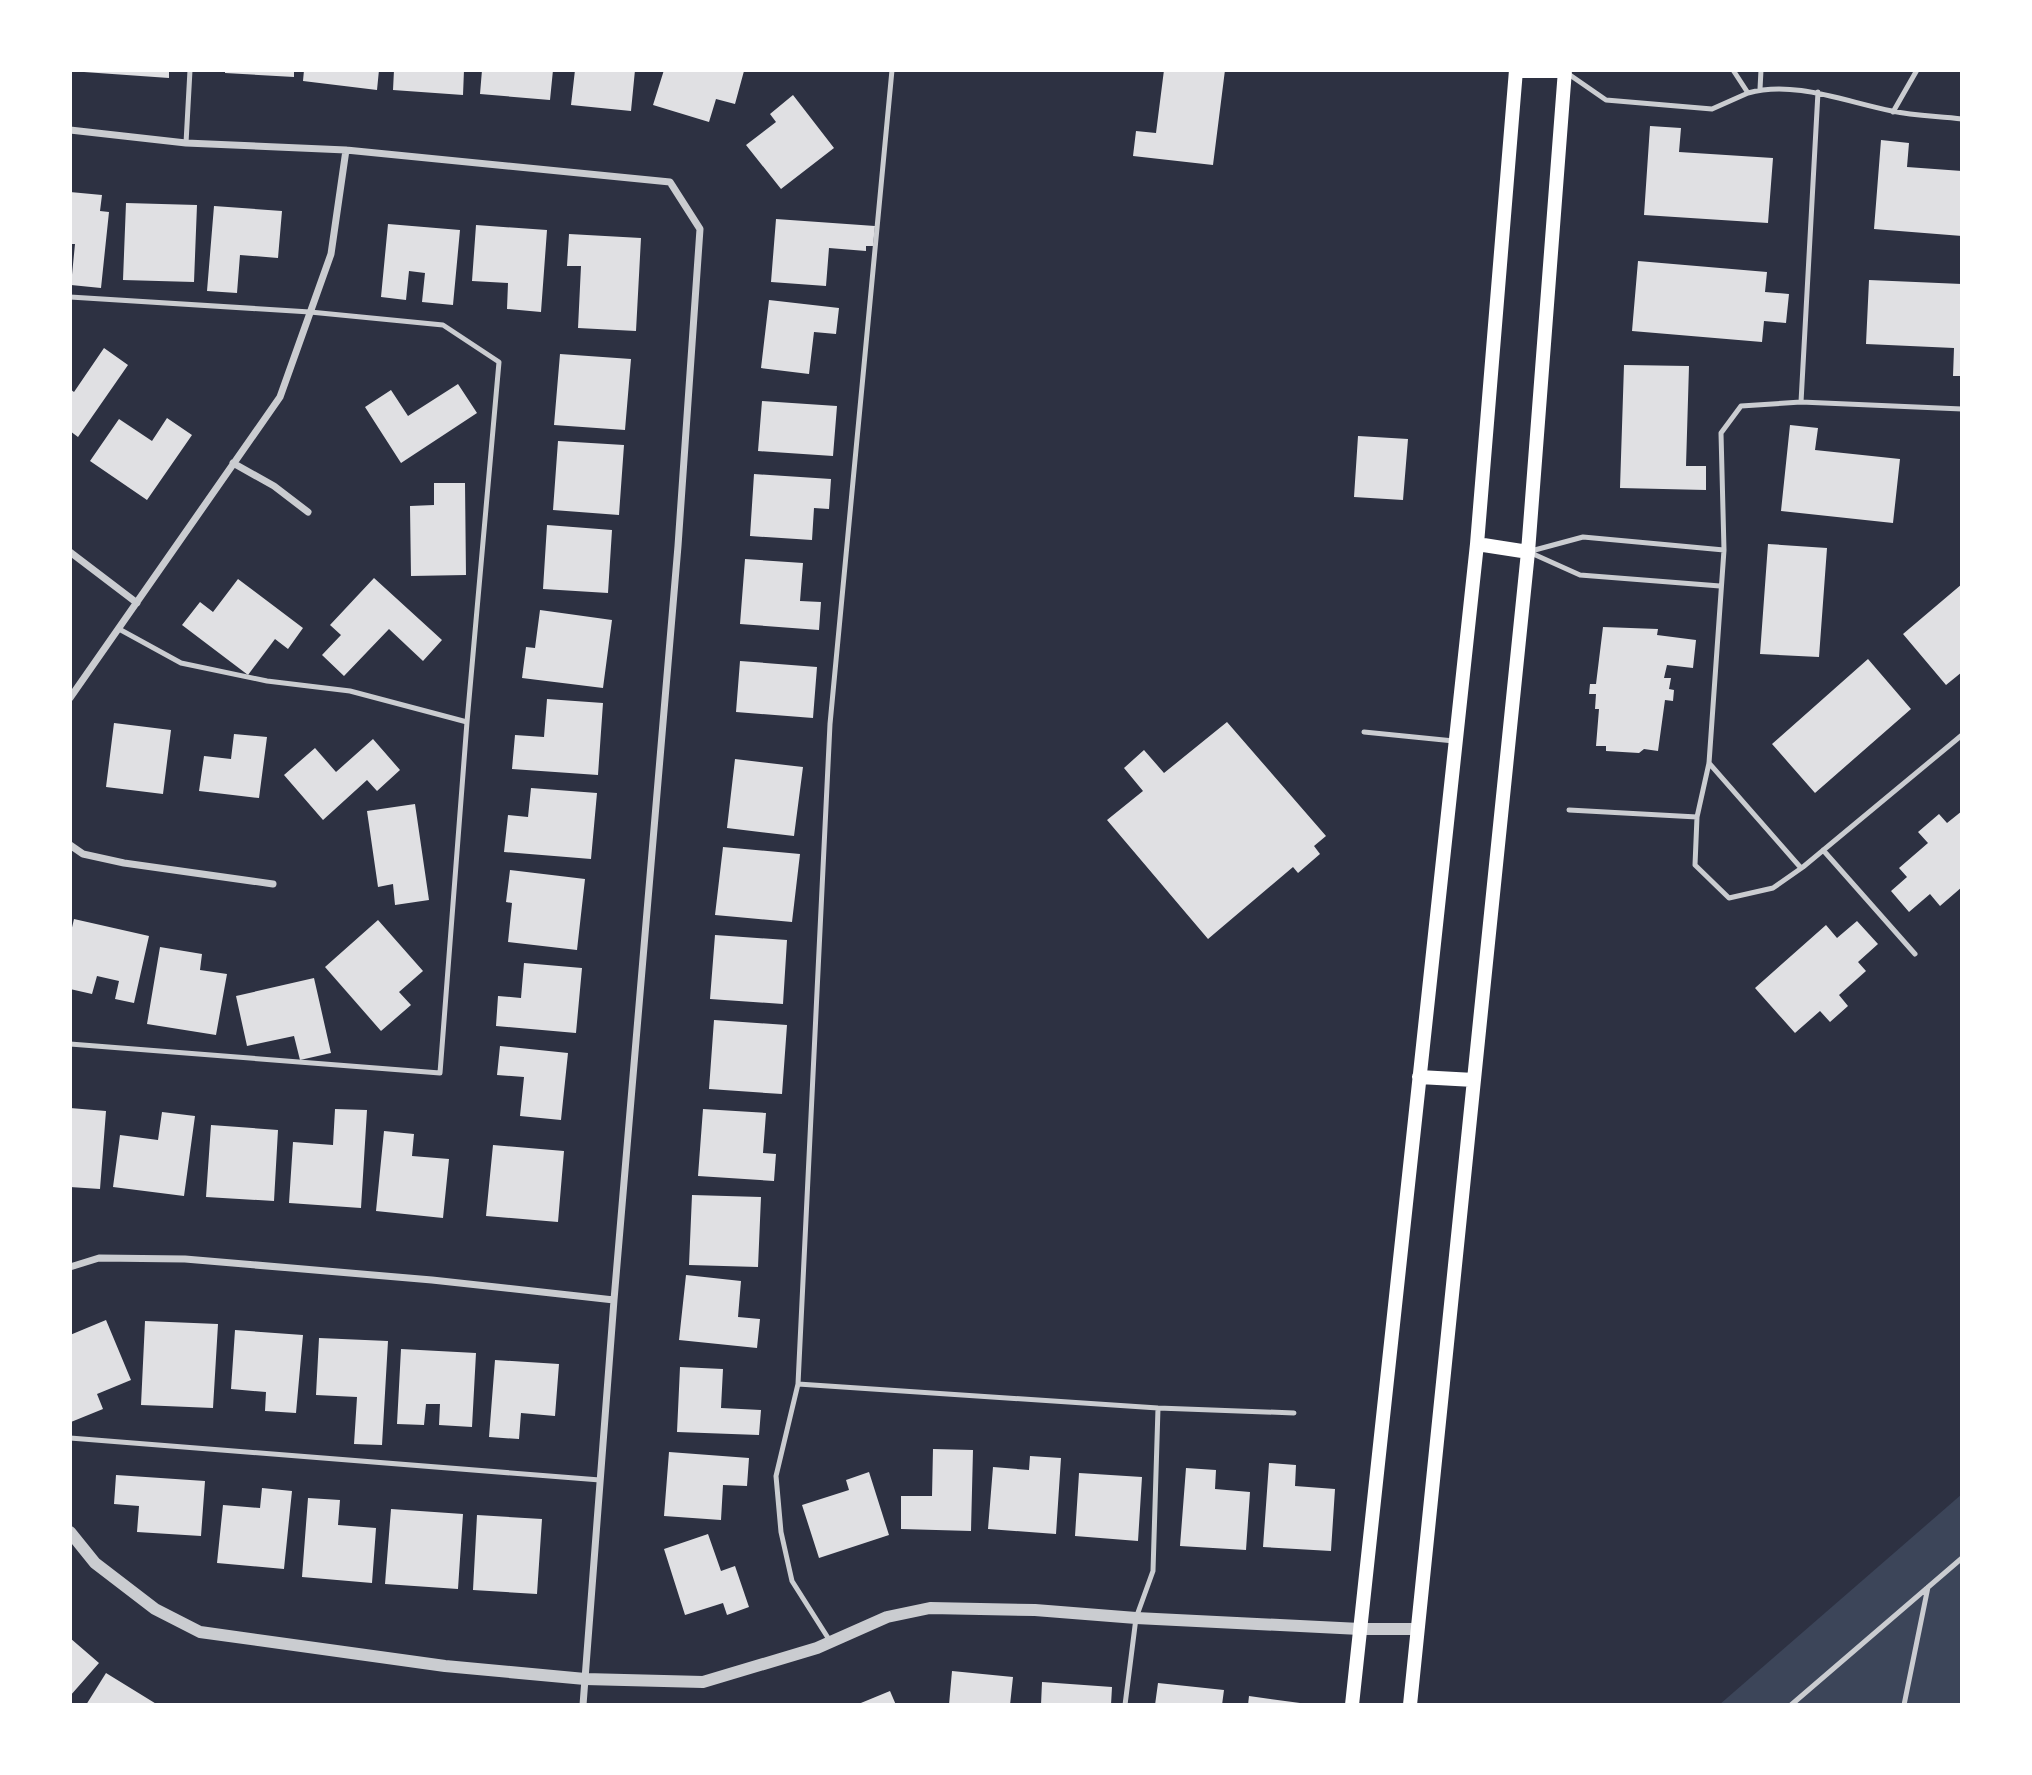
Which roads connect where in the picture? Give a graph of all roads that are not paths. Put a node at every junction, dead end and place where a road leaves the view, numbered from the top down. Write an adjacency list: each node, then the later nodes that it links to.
1 (190, 70): 14 (lane)
2 (892, 70): 47 (lane)
3 (1566, 70): 7 (main road); 10 (lane); 24 (main road)
4 (1733, 70): 10 (lane)
5 (1761, 70): 8 (lane)
6 (1917, 70): 11 (lane)
7 (1516, 71): 22 (main road)
8 (1760, 89): 9 (lane); 10 (lane)
9 (1818, 92): 11 (lane); 18 (lane)
10 (1748, 93)
11 (1893, 111): 12 (lane)
12 (1962, 119)
13 (70, 130): 14 (street)
14 (186, 143): 15 (street)
15 (346, 150): 17 (street); 46 (street)
16 (70, 297): 17 (lane)
17 (310, 312): 20 (street); 30 (lane)
18 (1801, 402): 19 (lane); 23 (lane)
19 (1962, 409)
20 (233, 463): 21 (street); 27 (street)
21 (308, 513)
22 (1478, 544): 24 (main road); 33 (main road)
23 (1724, 550): 24 (lane); 26 (lane)
24 (1528, 551): 26 (lane); 44 (main road)
25 (70, 552): 27 (street)
26 (1720, 586): 34 (lane)
27 (137, 603): 28 (street)
28 (119, 629): 29 (street); 30 (lane)
29 (70, 698)
30 (467, 722): 42 (lane)
31 (1364, 732): 33 (lane)
32 (1962, 735): 38 (lane)
33 (1457, 741): 43 (main road)
34 (1709, 764): 36 (lane); 39 (lane)
35 (1569, 810): 36 (lane)
36 (1698, 817): 39 (lane)
37 (70, 845): 40 (street)
38 (1823, 850): 39 (lane); 41 (lane)
39 (1801, 868)
40 (273, 884)
41 (1915, 954)
42 (70, 1044)
43 (1419, 1077): 44 (main road); 56 (main road)
44 (1474, 1080): 57 (main road)
45 (70, 1267): 46 (street)
46 (614, 1300): 51 (street)
47 (798, 1384): 48 (lane); 58 (lane)
48 (1158, 1408): 49 (lane); 55 (lane)
49 (1294, 1413)
50 (70, 1438): 51 (lane)
51 (600, 1480): 59 (street)
52 (70, 1532): 59 (street)
53 (1962, 1558): 54 (lane)
54 (1928, 1587): 64 (lane); 65 (lane)
55 (1136, 1619): 56 (street); 58 (street); 61 (lane)
56 (1360, 1629): 57 (street); 62 (main road)
57 (1418, 1629): 63 (main road)
58 (830, 1642): 59 (street)
59 (585, 1679): 60 (street)
60 (583, 1705)
61 (1125, 1705)
62 (1352, 1705)
63 (1410, 1705)
64 (1791, 1705)
65 (1904, 1705)

